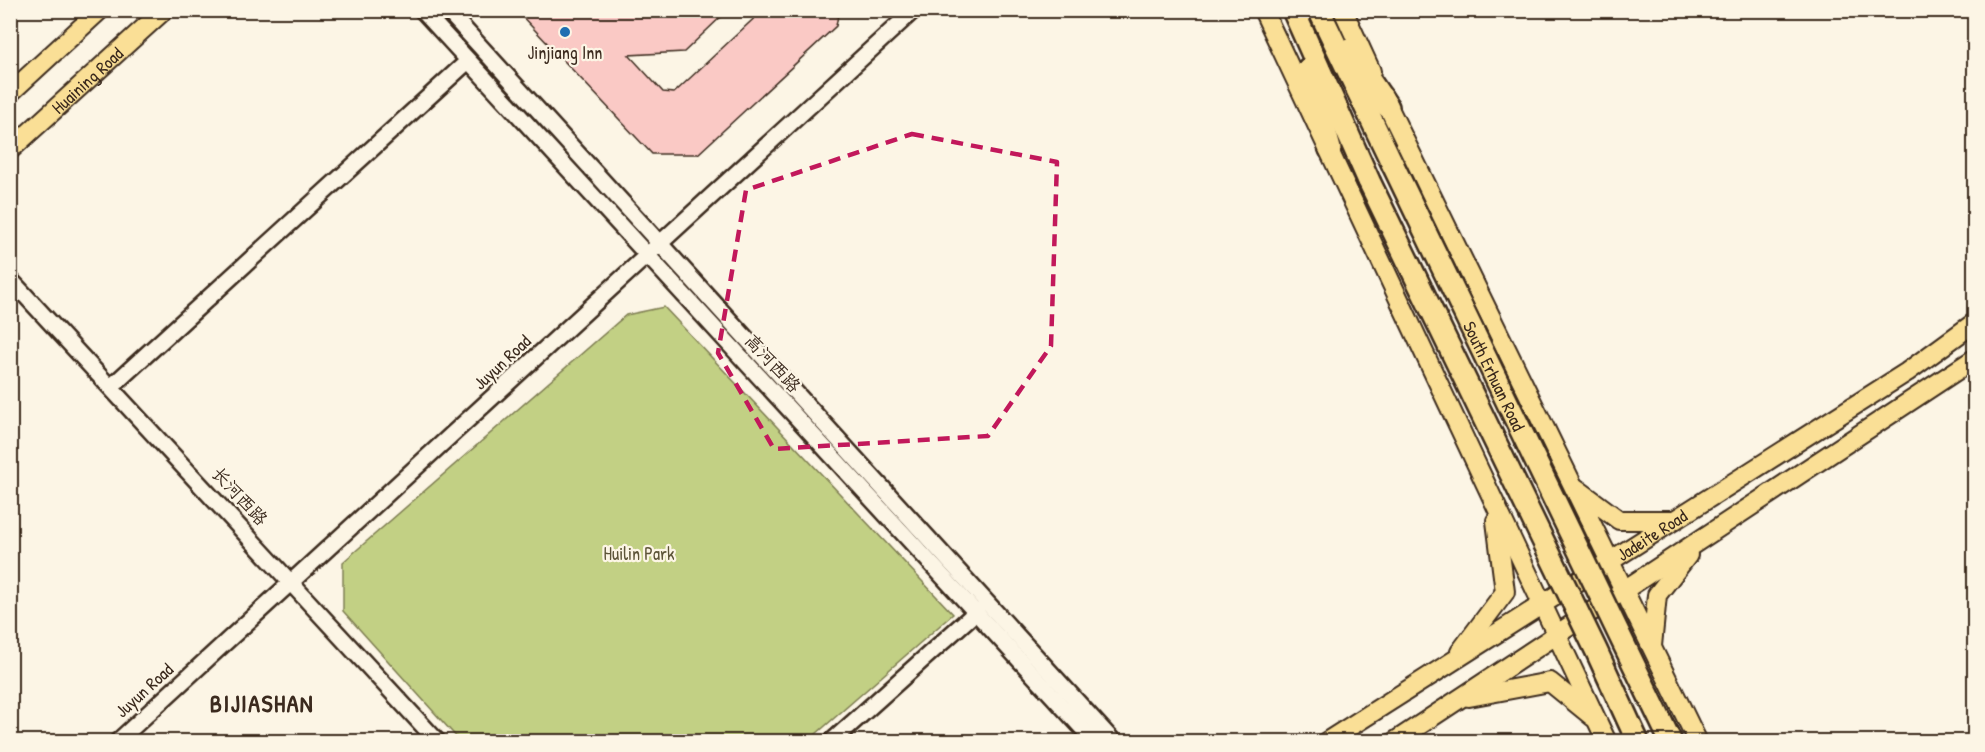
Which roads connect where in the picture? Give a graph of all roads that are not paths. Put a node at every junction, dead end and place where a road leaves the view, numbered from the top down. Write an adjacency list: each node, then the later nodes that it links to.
1 (100, 10): 11 (main road)
2 (164, 10): 14 (main road, Huaining Road)
3 (422, 10): 10 (street, 高河西路)
4 (447, 10): 15 (street, 高河西路)
5 (914, 10): 15 (street, Juyun Road)
6 (1263, 10): 13 (main road)
7 (1293, 10): 13 (highway); 43 (highway, South Erhuan Road, bridge)
8 (1321, 10): 12 (highway); 44 (highway, South Erhuan Road, bridge)
9 (1343, 10): 12 (main road)
10 (468, 61): 16 (street, 高河西路); 20 (street)
11 (10, 93)
12 (1388, 106): 21 (main road)
13 (1330, 149): 22 (main road)
14 (10, 150)
15 (659, 243): 16 (street, Juyun Road); 39 (street, 高河西路)
16 (646, 255): 26 (street, Juyun Road); 29 (street, 高河西路)
17 (10, 279): 20 (street, 长河西路)
18 (1974, 323): 23 (main road, Jadeite Road)
19 (1974, 359): 24 (main road, Jadeite Road)
20 (112, 386): 26 (street, 长河西路)
21 (1572, 485): 23 (main road); 25 (main road)
22 (1494, 502): 28 (main road); 32 (main road)
23 (1674, 520): 25 (main road, Jadeite Road)
24 (1695, 545): 27 (main road, Jadeite Road); 31 (main road)
25 (1610, 561): 27 (main road); 28 (main road, Jadeite Road)
26 (293, 582): 35 (street, Juyun Road); 36 (street, 长河西路)
27 (1624, 591): 30 (main road, Jadeite Road); 31 (main road)
28 (1542, 604): 30 (main road); 32 (main road, Jadeite Road)
29 (977, 611): 37 (street); 38 (street, 高河西路)
30 (1557, 636): 33 (main road, Jadeite Road); 34 (main road)
31 (1652, 648): 45 (main road)
32 (1454, 660): 40 (main road, Jadeite Road)
33 (1462, 699): 34 (main road); 41 (main road, Jadeite Road)
34 (1597, 720): 42 (main road)
35 (117, 741)
36 (438, 741)
37 (831, 741)
38 (1095, 741)
39 (1114, 741)
40 (1326, 741)
41 (1394, 741)
42 (1607, 741)
43 (1638, 741)
44 (1671, 741)
45 (1698, 741)

